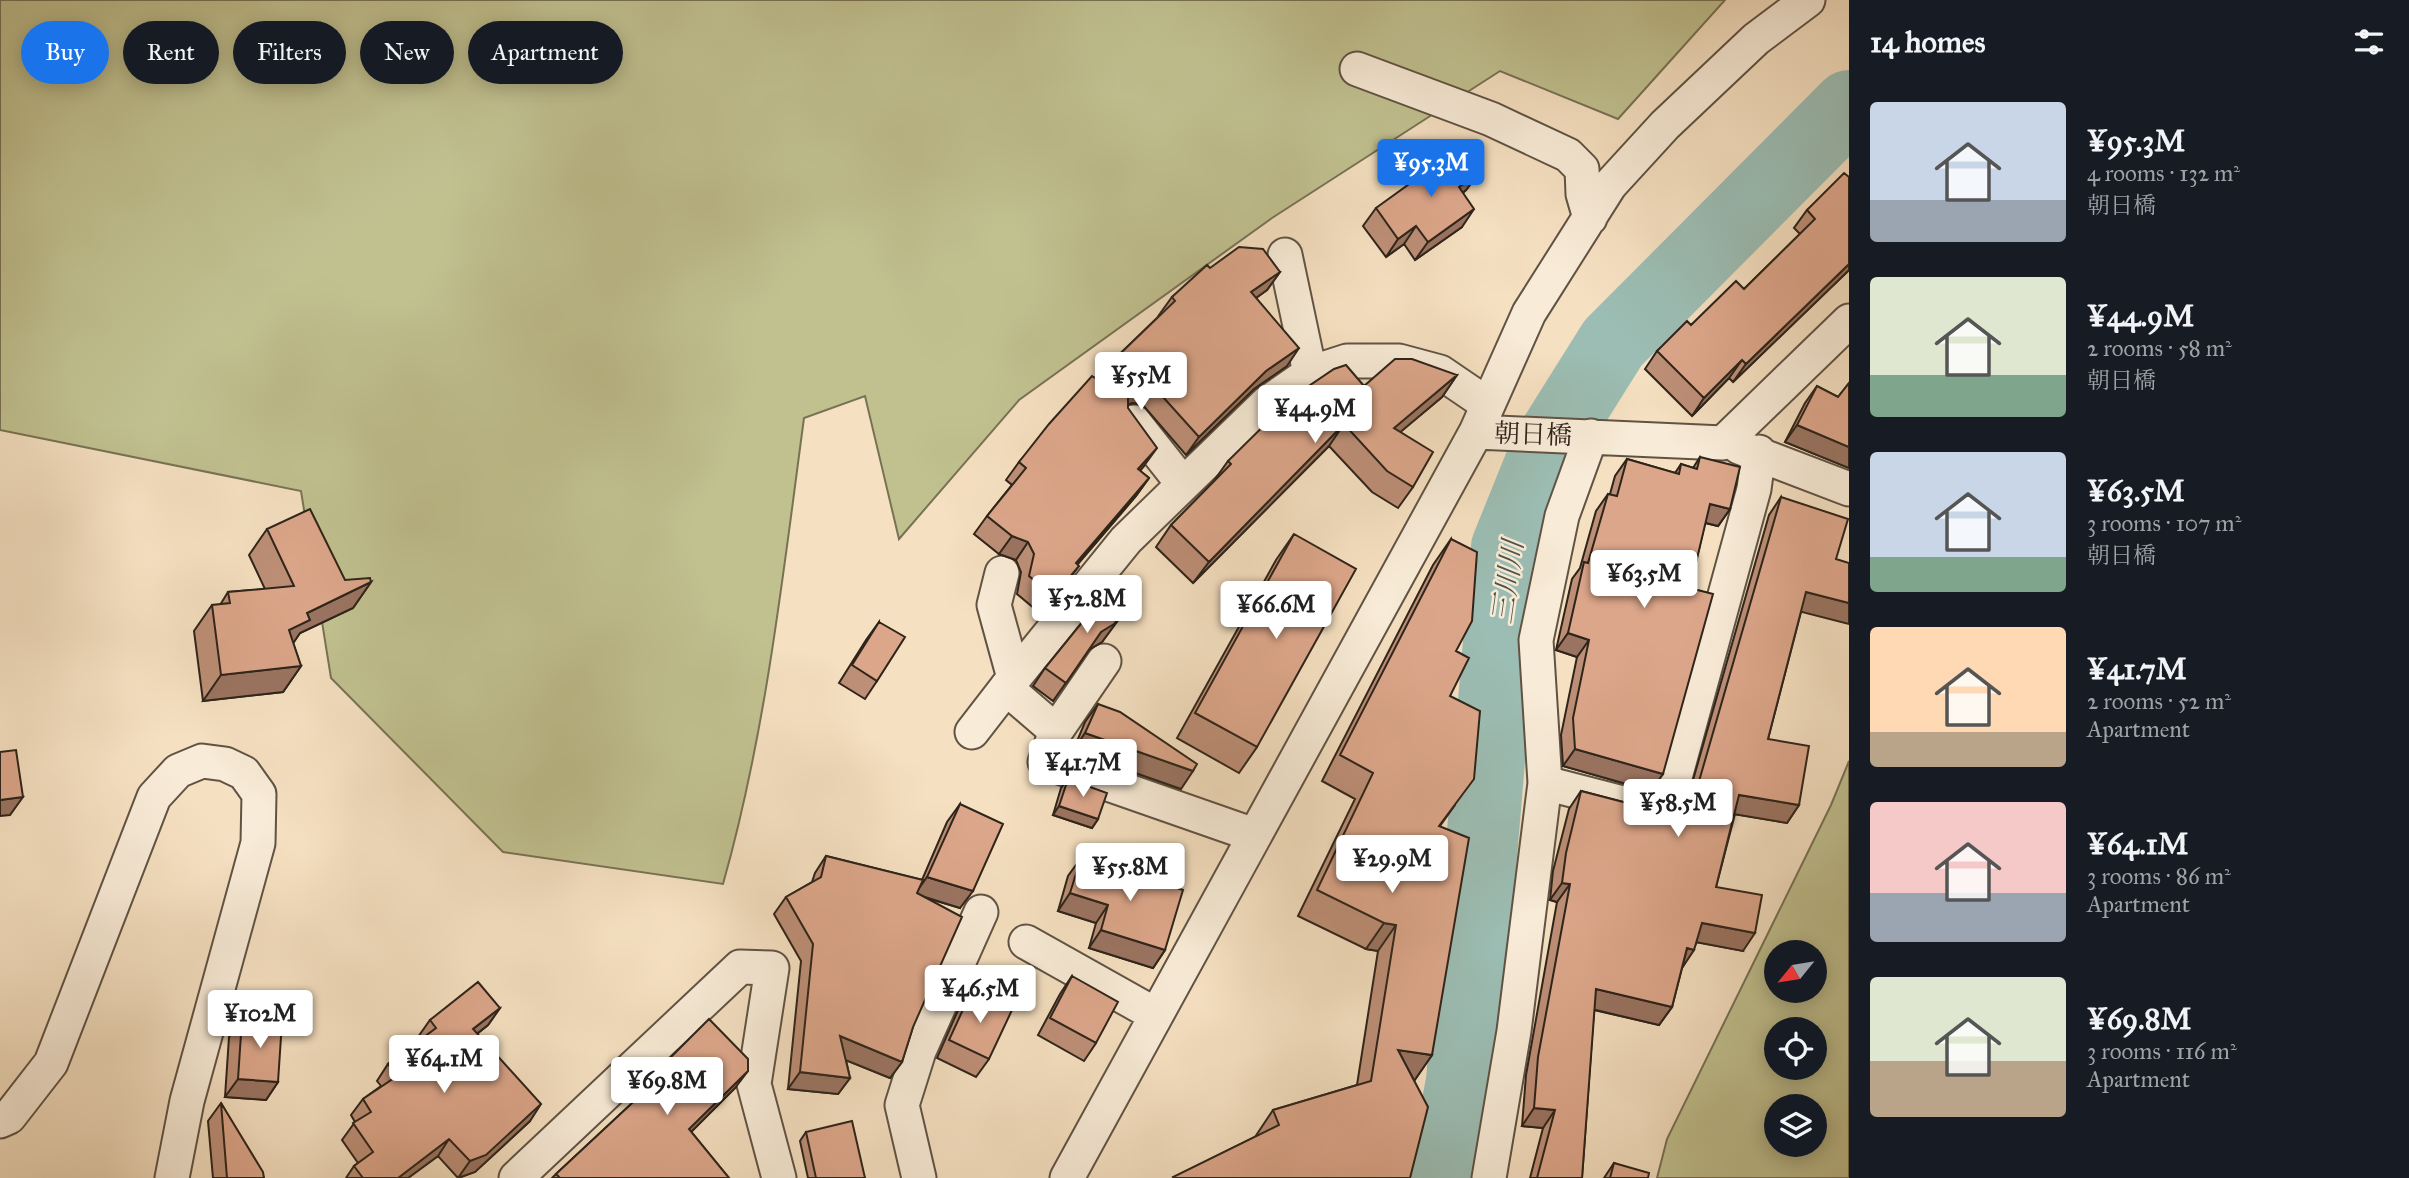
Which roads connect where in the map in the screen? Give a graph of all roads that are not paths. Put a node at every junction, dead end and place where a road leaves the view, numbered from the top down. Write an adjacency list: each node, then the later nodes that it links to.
1 (1808, 0): 3 (street)
2 (1357, 69): 3 (street)
3 (1590, 218): 7 (street)
4 (1285, 255): 6 (street)
5 (1849, 321): 10 (street)
6 (1310, 373): 7 (street); 12 (street)
7 (1481, 418): 9 (street, 朝日橋); 20 (street)
8 (1134, 422): 12 (street)
9 (1591, 436): 10 (street, 朝日橋); 19 (street)
10 (1723, 443): 11 (street, 朝日橋)
11 (1759, 452): 13 (street, 朝日橋); 19 (street)
12 (1183, 484): 16 (street)
13 (1849, 489)
14 (1002, 573): 16 (street)
15 (1104, 661): 18 (street)
16 (1010, 683): 17 (street); 18 (street)
17 (972, 732)
18 (1056, 732): 20 (street)
19 (1545, 783): 30 (street)
20 (1254, 835): 23 (street)
21 (981, 912): 28 (street)
22 (1026, 942): 23 (street)
23 (1156, 1015): 29 (street)
24 (0, 1121): 25 (street)
25 (172, 1178)
26 (516, 1178): 27 (street)
27 (779, 1178)
28 (919, 1178)
29 (1067, 1178)
30 (1489, 1178)

